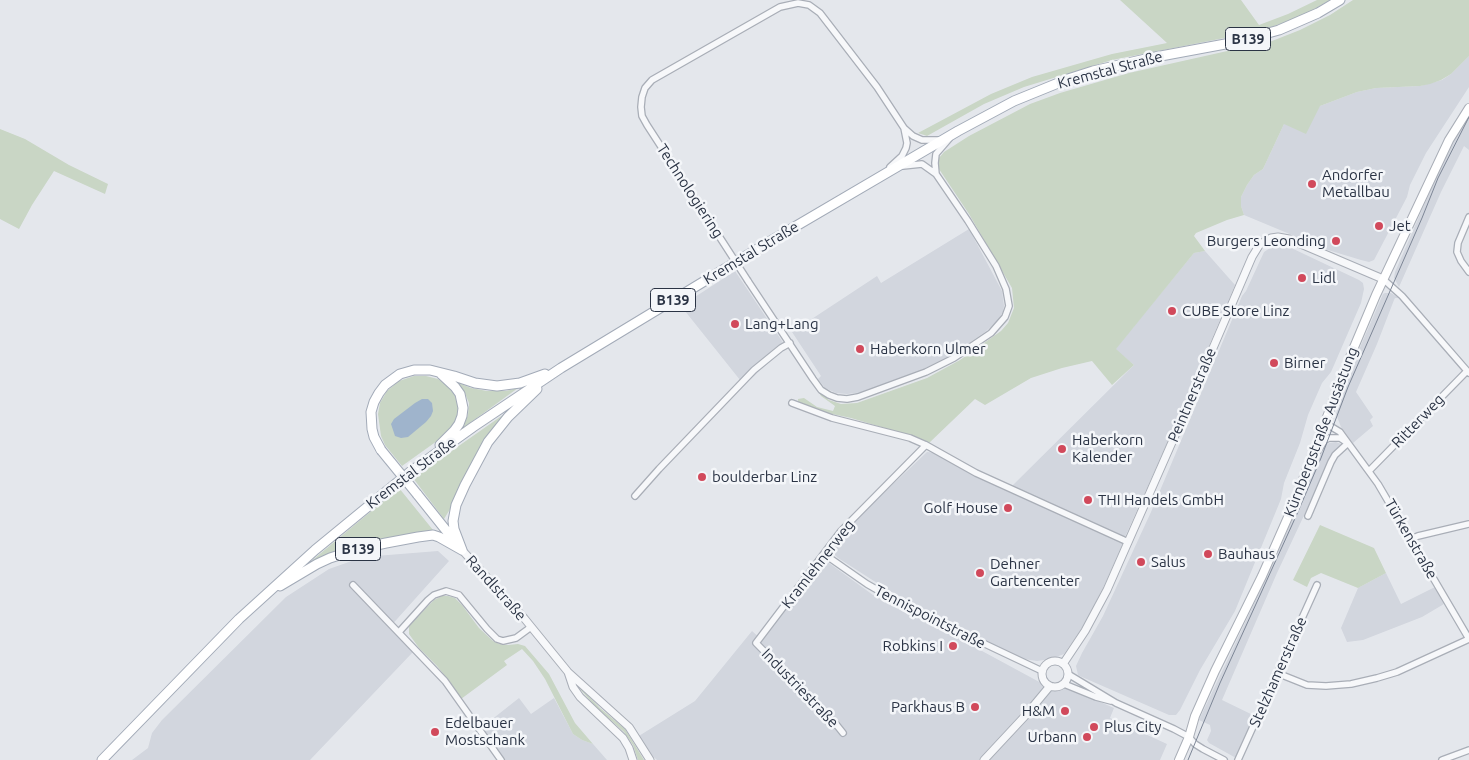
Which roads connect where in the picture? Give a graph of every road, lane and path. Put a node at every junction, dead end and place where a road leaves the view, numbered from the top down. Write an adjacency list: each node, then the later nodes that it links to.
1 (1340, 0): 4 (main road, Kremstal Straße / B139)
2 (1469, 108): 11 (main road, Kürnbergstraße Ausästung)
3 (904, 128): 5 (street, Technologiering); 7 (street); 12 (street, Technologiering, bridge)
4 (958, 130): 5 (main road, Kremstal Straße / B139); 8 (street)
5 (941, 140): 6 (main road, Kremstal Straße / B139)
6 (896, 167): 7 (main road, Kremstal Straße / B139); 8 (street)
7 (883, 174): 13 (main road, Kremstal Straße / B139)
8 (936, 174): 12 (street, Technologiering)
9 (1469, 217): 10 (street)
10 (1469, 272)
11 (1383, 279): 15 (street); 18 (main road, Kürnbergstraße Ausästung); 28 (street, Peintnerstraße)
12 (790, 343): 24 (street)
13 (561, 368): 14 (main road, B139); 16 (main road, Kremstal Straße / B139)
14 (439, 372): 23 (main road, B139); 29 (main road, B139, bridge)
15 (1468, 372): 22 (street, Ritterweg)
16 (552, 374): 23 (main road, Kremstal Straße / B139); 29 (main road, B139)
17 (792, 403): 20 (street)
18 (1325, 423): 19 (street, Türkenstraße); 21 (main road, Kürnbergstraße Ausästung)
19 (1348, 443): 21 (street); 22 (street, Türkenstraße); 25 (street)
20 (926, 445): 28 (street); 30 (street, Kramlehnerweg)
21 (1310, 462): 47 (main road, Kürnbergstraße Ausästung)
22 (1369, 471): 27 (street, Türkenstraße)
23 (410, 472): 33 (main road, Kremstal Straße / B139)
24 (635, 496)
25 (1308, 516)
26 (1469, 524): 27 (street)
27 (1411, 539): 36 (street, Türkenstraße)
28 (1128, 542): 38 (street, Peintnerstraße)
29 (462, 550): 33 (main road, B139); 34 (street, Randlstraße)
30 (824, 554): 37 (street, Kramlehnerweg); 39 (street, Tennispointstraße)
31 (1317, 584): 41 (street, Stelzhamerstraße)
32 (353, 585): 35 (street)
33 (261, 598): 49 (main road, Kremstal Straße / B139)
34 (531, 627): 35 (street, Randlstraße); 40 (street, Randlstraße)
35 (399, 632): 50 (street)
36 (1469, 639): 41 (street)
37 (756, 643): 46 (street, Industriestraße)
38 (1063, 664): 39 (street); 42 (street)
39 (1042, 671): 44 (street)
40 (568, 672): 51 (street, Randlstraße); 52 (street, Randlstraße)
41 (1277, 673): 56 (street, Stelzhamerstraße)
42 (1068, 674): 43 (street); 45 (street)
43 (1064, 684): 44 (street); 45 (street)
44 (1050, 686): 53 (street)
45 (1116, 703): 47 (street)
46 (843, 733)
47 (1189, 737): 54 (main road, Kürnbergstraße Ausästung); 55 (street)
48 (1469, 750): 57 (street)
49 (103, 760)
50 (501, 760)
51 (633, 760)
52 (650, 760)
53 (984, 760)
54 (1179, 760)
55 (1224, 760)
56 (1238, 760)
57 (1442, 760)

